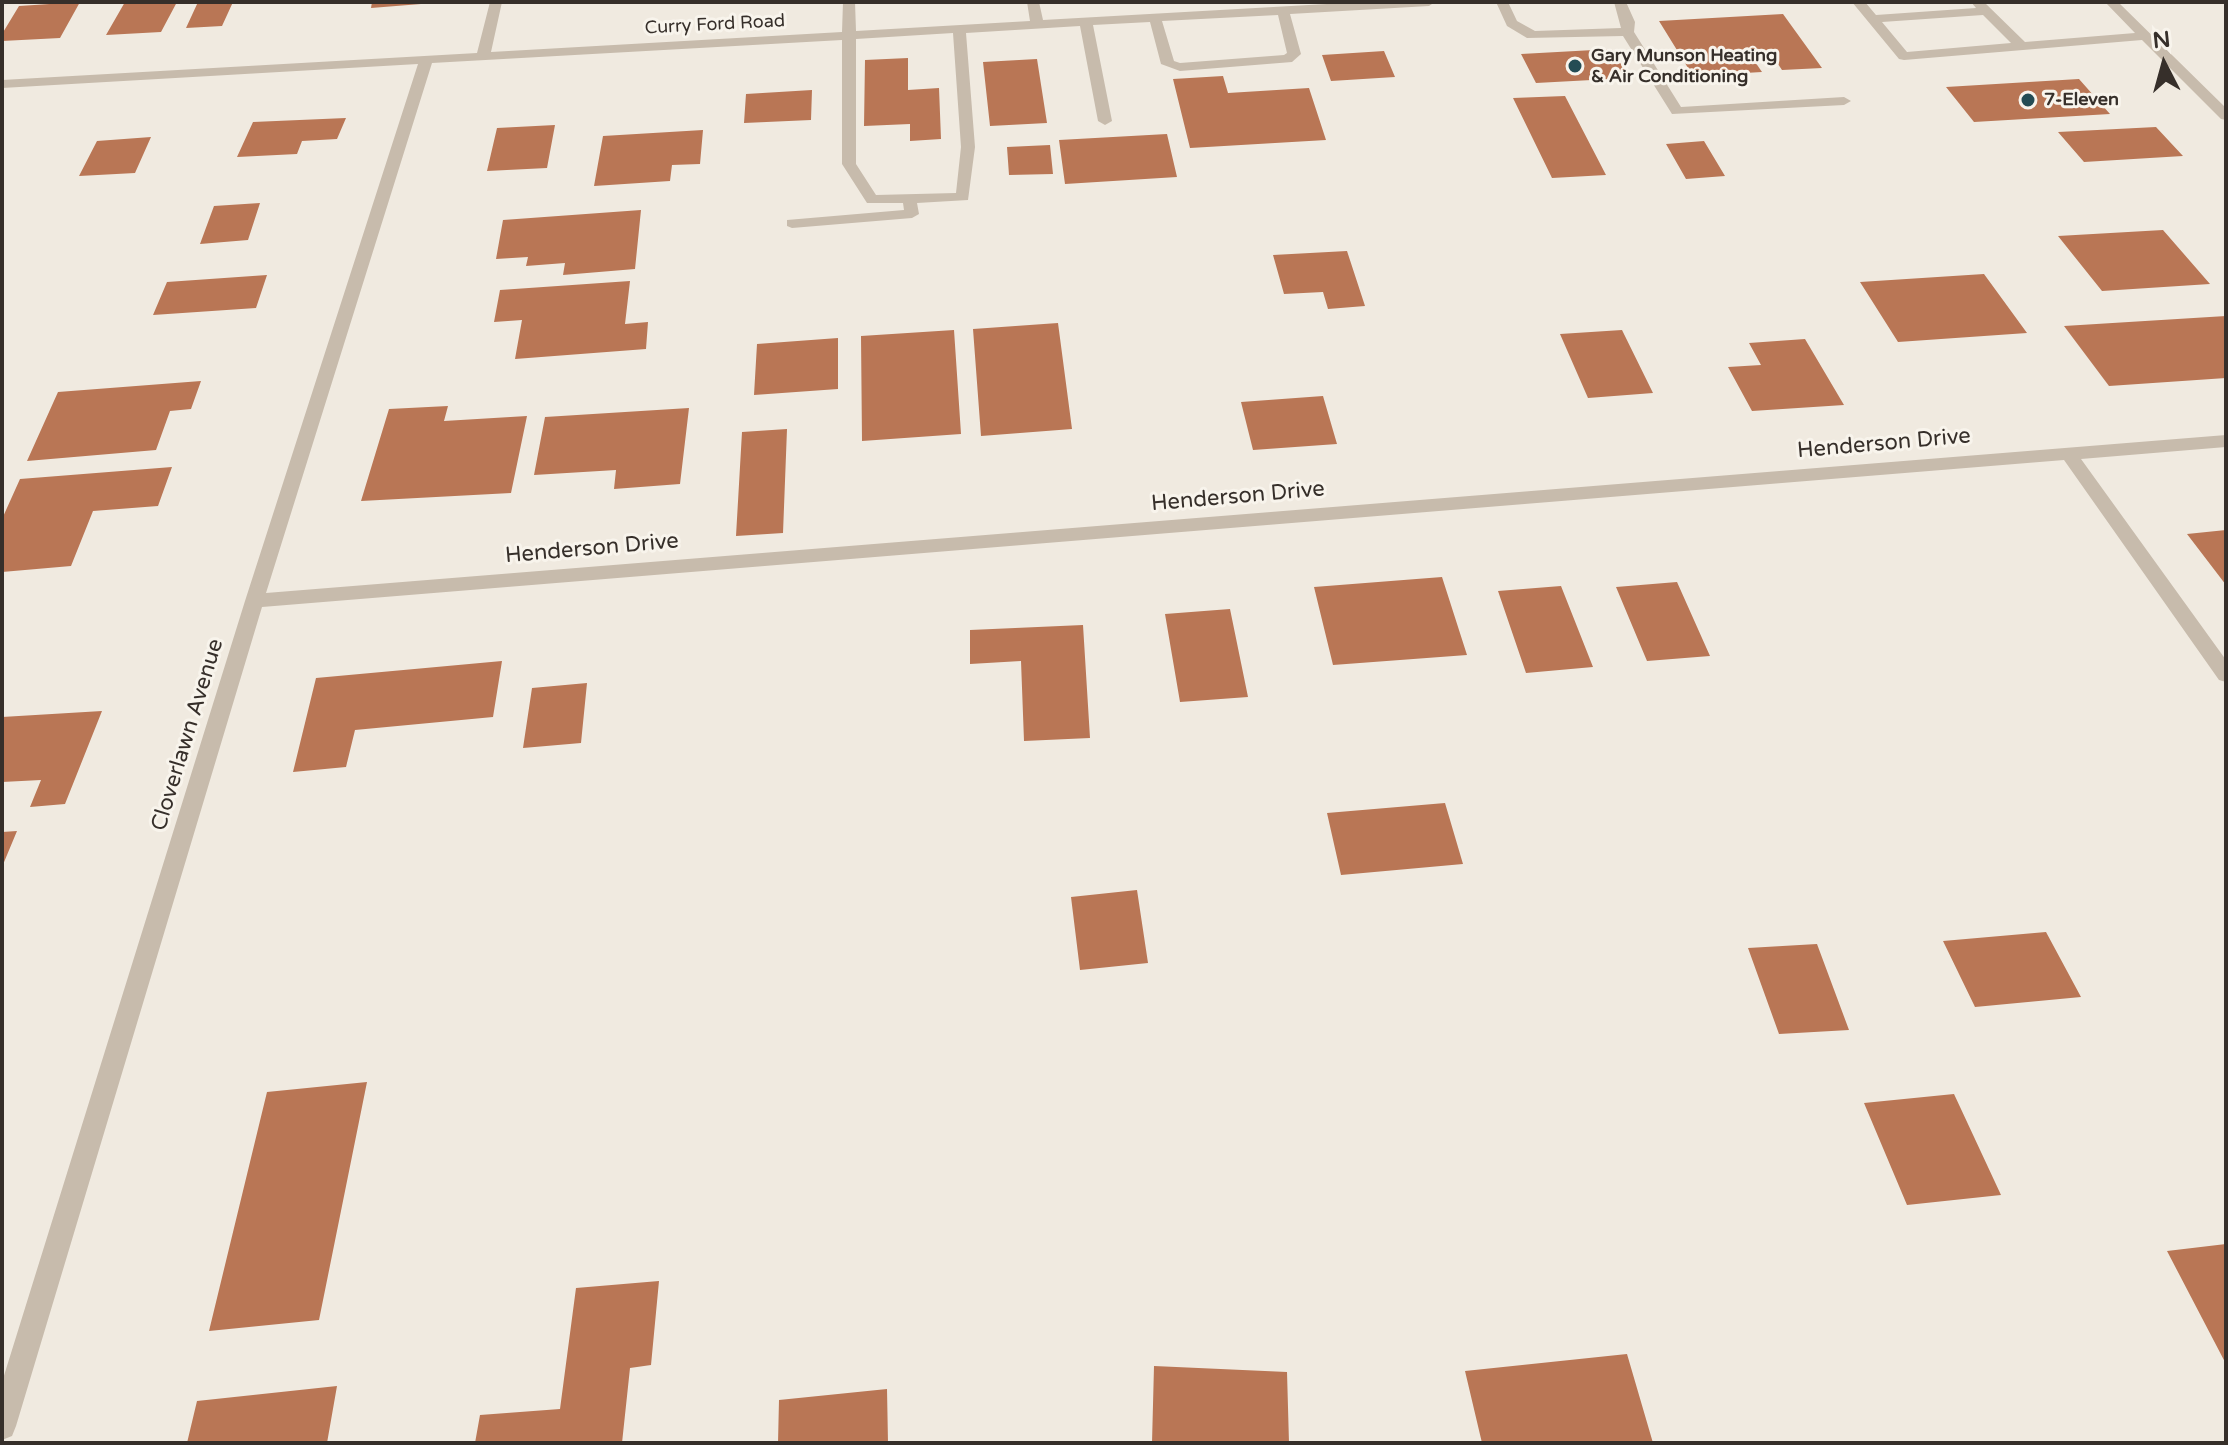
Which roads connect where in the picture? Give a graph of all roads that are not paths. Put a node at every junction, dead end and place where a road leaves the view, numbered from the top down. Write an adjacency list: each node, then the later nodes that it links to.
1 (496, 2): 20 (street)
2 (849, 2): 17 (street)
3 (1033, 2): 14 (street)
4 (1429, 2): 10 (street, Curry Ford Road)
5 (1502, 2): 16 (street)
6 (1620, 2): 16 (street)
7 (1858, 2): 12 (street)
8 (2111, 2): 18 (street)
9 (1982, 7): 12 (street); 19 (street)
10 (1283, 10): 11 (street, Curry Ford Road); 11 (street)
11 (1155, 18): 13 (street, Curry Ford Road)
12 (1873, 19): 19 (street)
13 (1086, 22): 14 (street, Curry Ford Road); 25 (street)
14 (1037, 24): 15 (street, Curry Ford Road)
15 (959, 29): 17 (street, Curry Ford Road); 26 (street)
16 (1627, 32): 23 (street)
17 (850, 35): 20 (street, Curry Ford Road); 26 (street)
18 (2145, 36): 19 (street); 24 (street)
19 (2023, 48)
20 (483, 57): 21 (street, Curry Ford Road)
21 (426, 60): 22 (street, Curry Ford Road); 30 (street, Cloverlawn Avenue)
22 (2, 84)
23 (1844, 101)
24 (2226, 116)
25 (1105, 121)
26 (909, 198): 27 (street)
27 (792, 223)
28 (2226, 441): 29 (street, Henderson Drive)
29 (2068, 453): 30 (street, Henderson Drive); 31 (street)
30 (254, 601): 32 (street, Cloverlawn Avenue)
31 (2226, 675)
32 (2, 1426)

